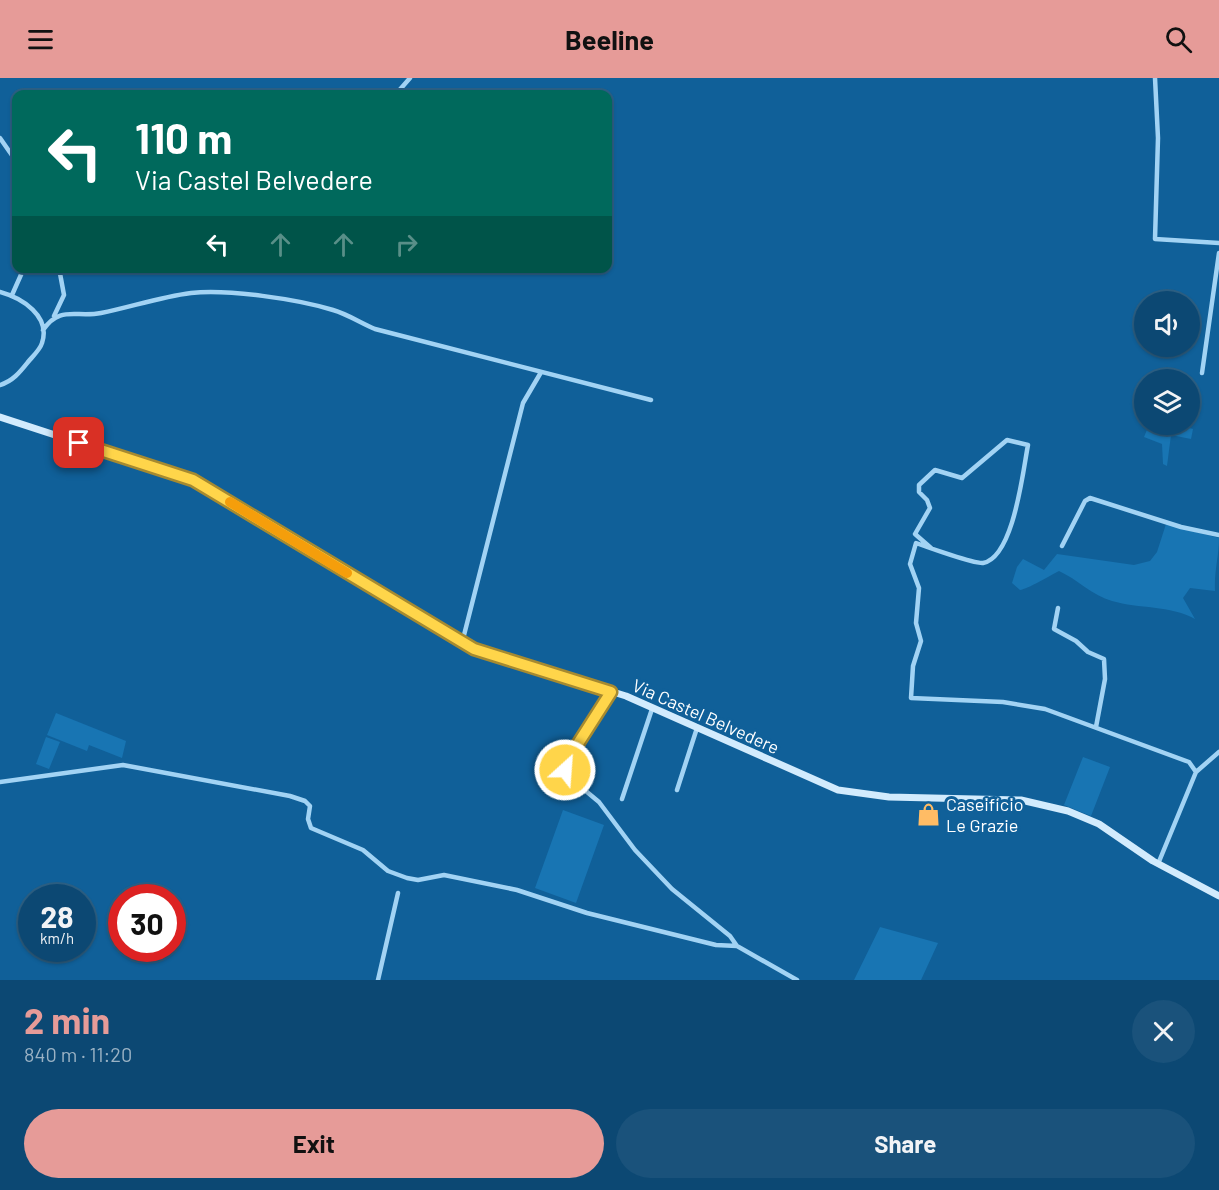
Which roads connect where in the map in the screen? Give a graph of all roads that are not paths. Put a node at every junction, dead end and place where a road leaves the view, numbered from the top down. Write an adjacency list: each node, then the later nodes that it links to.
1 (410, 78): 3 (street)
2 (1155, 78): 6 (street)
3 (400, 90)
4 (1, 141): 5 (street)
5 (12, 153)
6 (1219, 243)
7 (1219, 253): 14 (street)
8 (22, 273): 11 (street)
9 (60, 273): 12 (street)
10 (0, 292): 11 (street)
11 (12, 295): 13 (street)
12 (52, 318): 13 (street); 15 (street)
13 (43, 330): 16 (street)
14 (1202, 373)
15 (540, 374): 17 (street); 23 (street)
16 (0, 385)
17 (651, 400)
18 (0, 417): 23 (street, Via Castel Belvedere)
19 (1219, 535): 20 (street)
20 (1062, 546)
21 (931, 548): 21 (street); 26 (street)
22 (1058, 608): 26 (street)
23 (462, 642): 24 (street, Via Castel Belvedere)
24 (611, 692): 25 (street, Via Castel Belvedere); 36 (street)
25 (652, 709): 27 (street, Via Castel Belvedere); 32 (street)
26 (1096, 727): 29 (street)
27 (697, 728): 31 (street); 33 (street, Via Castel Belvedere)
28 (1219, 753): 29 (street)
29 (1196, 772): 33 (street)
30 (0, 782): 36 (street)
31 (677, 790)
32 (622, 799)
33 (1158, 864): 35 (street, Via Castel Belvedere)
34 (398, 893): 37 (street)
35 (1219, 896)
36 (737, 946): 38 (street)
37 (378, 980)
38 (797, 980)

